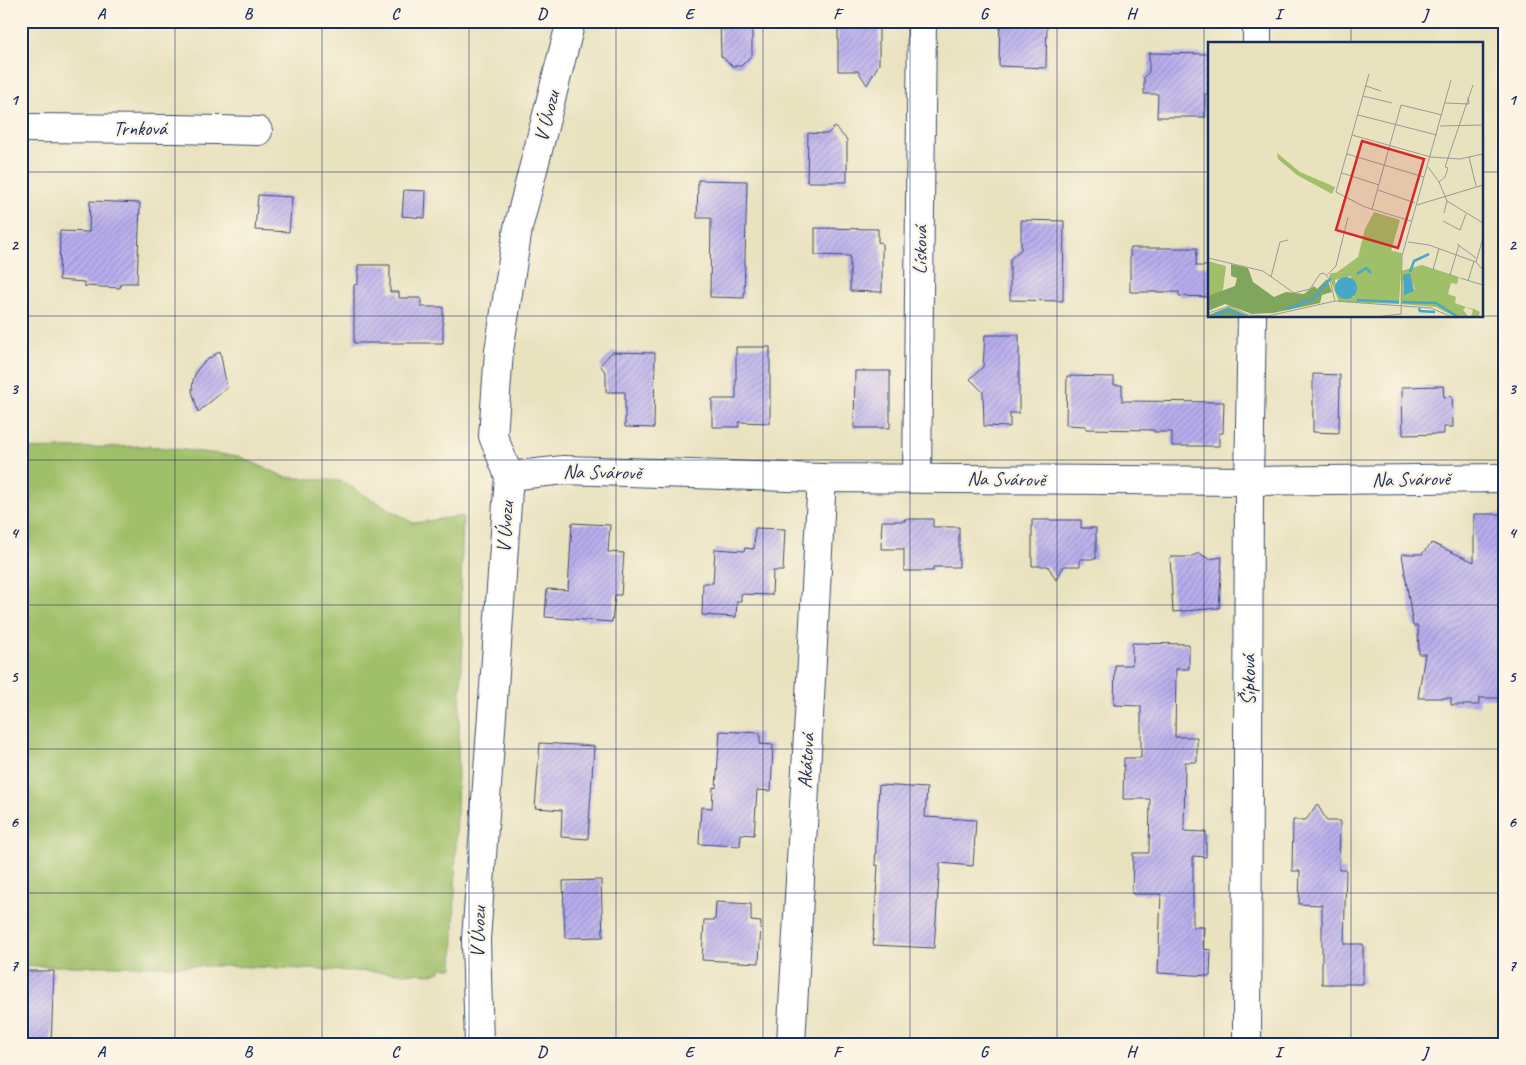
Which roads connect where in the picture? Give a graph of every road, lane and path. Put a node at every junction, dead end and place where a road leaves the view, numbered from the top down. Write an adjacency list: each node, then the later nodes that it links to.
1 (570, 21): 8 (street, V Úvozu)
2 (922, 21): 10 (street, Lísková)
3 (1257, 21): 4 (street)
4 (1257, 42)
5 (21, 128): 6 (street, Trnková)
6 (258, 131)
7 (1252, 318): 12 (street, Šípková)
8 (509, 476): 9 (street, Na Svárově); 13 (street, V Úvozu)
9 (822, 478): 10 (street, Na Svárově); 14 (street, Akátová)
10 (917, 478): 12 (street, Na Svárově)
11 (1505, 478): 12 (street, Na Svárově)
12 (1249, 481): 15 (street, Šípková)
13 (479, 1044)
14 (791, 1044)
15 (1248, 1044)

